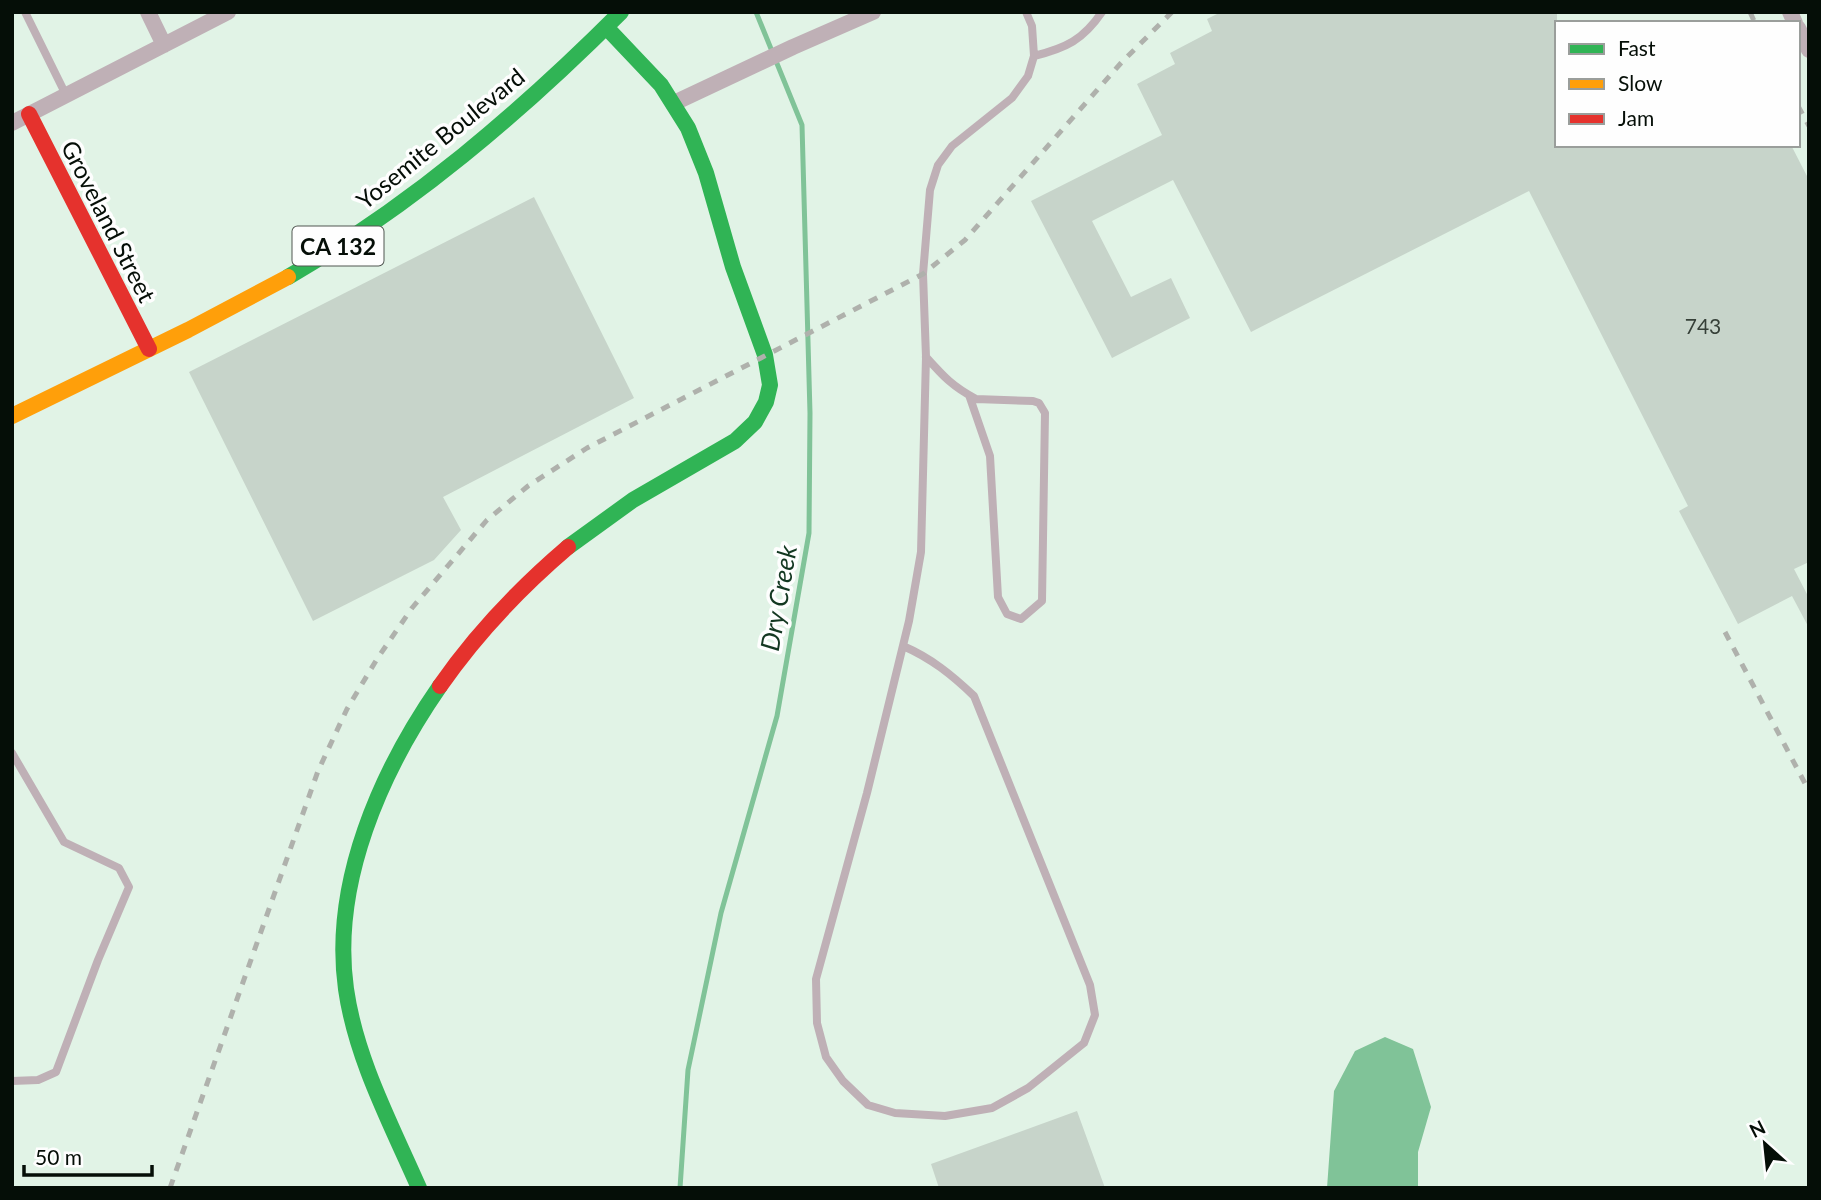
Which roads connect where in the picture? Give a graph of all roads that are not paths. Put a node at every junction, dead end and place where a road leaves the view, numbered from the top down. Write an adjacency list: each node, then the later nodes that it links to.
1 (25, 12): 13 (lane)
2 (148, 12): 10 (street)
3 (228, 12): 10 (street)
4 (621, 12): 8 (street, Yosemite Boulevard / CA 132)
5 (873, 12): 14 (street)
6 (1026, 12): 12 (lane)
7 (1102, 12): 12 (lane)
8 (607, 27): 14 (street); 17 (street, Yosemite Boulevard / CA 132)
9 (1800, 32): 11 (street)
10 (164, 44): 13 (street)
11 (1809, 50)
12 (1034, 56): 18 (lane)
13 (66, 95): 15 (street)
14 (674, 103): 24 (street)
15 (29, 114): 16 (street); 17 (street, Groveland Street)
16 (12, 122)
17 (149, 349): 20 (street, Yosemite Boulevard / CA 132)
18 (926, 357): 19 (lane); 21 (lane)
19 (969, 395): 19 (lane)
20 (12, 416)
21 (902, 646): 21 (lane)
22 (12, 753): 23 (lane)
23 (12, 1081)
24 (419, 1188)

